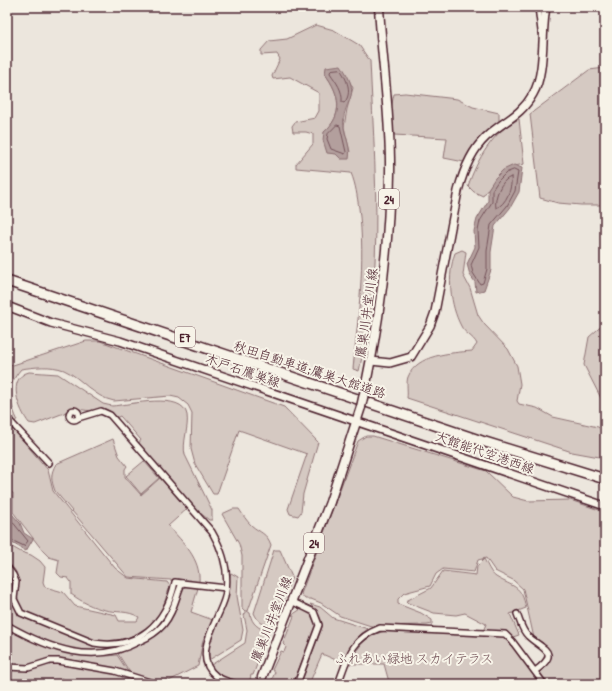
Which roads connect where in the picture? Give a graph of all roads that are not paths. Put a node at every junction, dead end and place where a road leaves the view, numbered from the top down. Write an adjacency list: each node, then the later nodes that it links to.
1 (380, 7): 8 (main road, 鷹巣川井堂川線 / 24)
2 (538, 7): 4 (street)
3 (546, 7): 4 (main road)
4 (542, 42): 8 (main road)
5 (7, 276): 13 (highway, 秋田自動車道;鷹巣大館道路 / E7)
6 (7, 281): 14 (highway, 秋田自動車道;鷹巣大館道路 / E7)
7 (7, 306): 11 (main road, 木戸石鷹巣線)
8 (371, 362): 11 (main road, 鷹巣川井堂川線 / 24, bridge)
9 (7, 418): 12 (street)
10 (78, 418): 18 (street)
11 (357, 421): 15 (main road, 大館能代空港西線); 19 (main road, 鷹巣川井堂川線 / 24)
12 (49, 463)
13 (605, 474)
14 (605, 479)
15 (605, 506)
16 (7, 567): 17 (street)
17 (182, 583): 18 (street); 21 (street)
18 (226, 588): 26 (street)
19 (291, 601): 24 (main road, 鷹巣川井堂川線 / 24); 27 (street)
20 (517, 614): 23 (street)
21 (7, 625)
22 (7, 667): 25 (street)
23 (535, 671): 28 (street); 29 (street)
24 (262, 677)
25 (156, 684)
26 (236, 684)
27 (297, 684)
28 (338, 684)
29 (544, 684)

